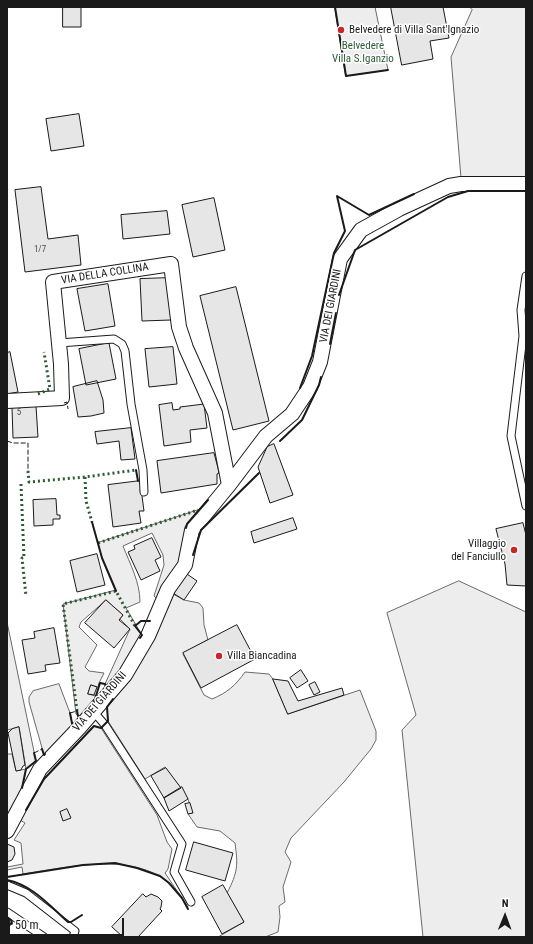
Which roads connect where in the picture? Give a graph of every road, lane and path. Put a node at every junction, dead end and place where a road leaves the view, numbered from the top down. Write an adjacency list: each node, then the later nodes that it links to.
1 (526, 184): 5 (street, VIA DEI GIARDINI)
2 (526, 276): 7 (lane)
3 (59, 343): 4 (street, VIA DELLA COLLINA); 5 (street, VIA DELLA COLLINA); 6 (lane)
4 (7, 401)
5 (229, 485): 8 (street, VIA DEI GIARDINI)
6 (144, 492)
7 (526, 506)
8 (93, 711): 9 (street, VIA DEI GIARDINI); 11 (lane)
9 (7, 831)
10 (7, 885): 14 (lane)
11 (191, 902)
12 (7, 912): 13 (lane)
13 (44, 937)
14 (73, 937)

